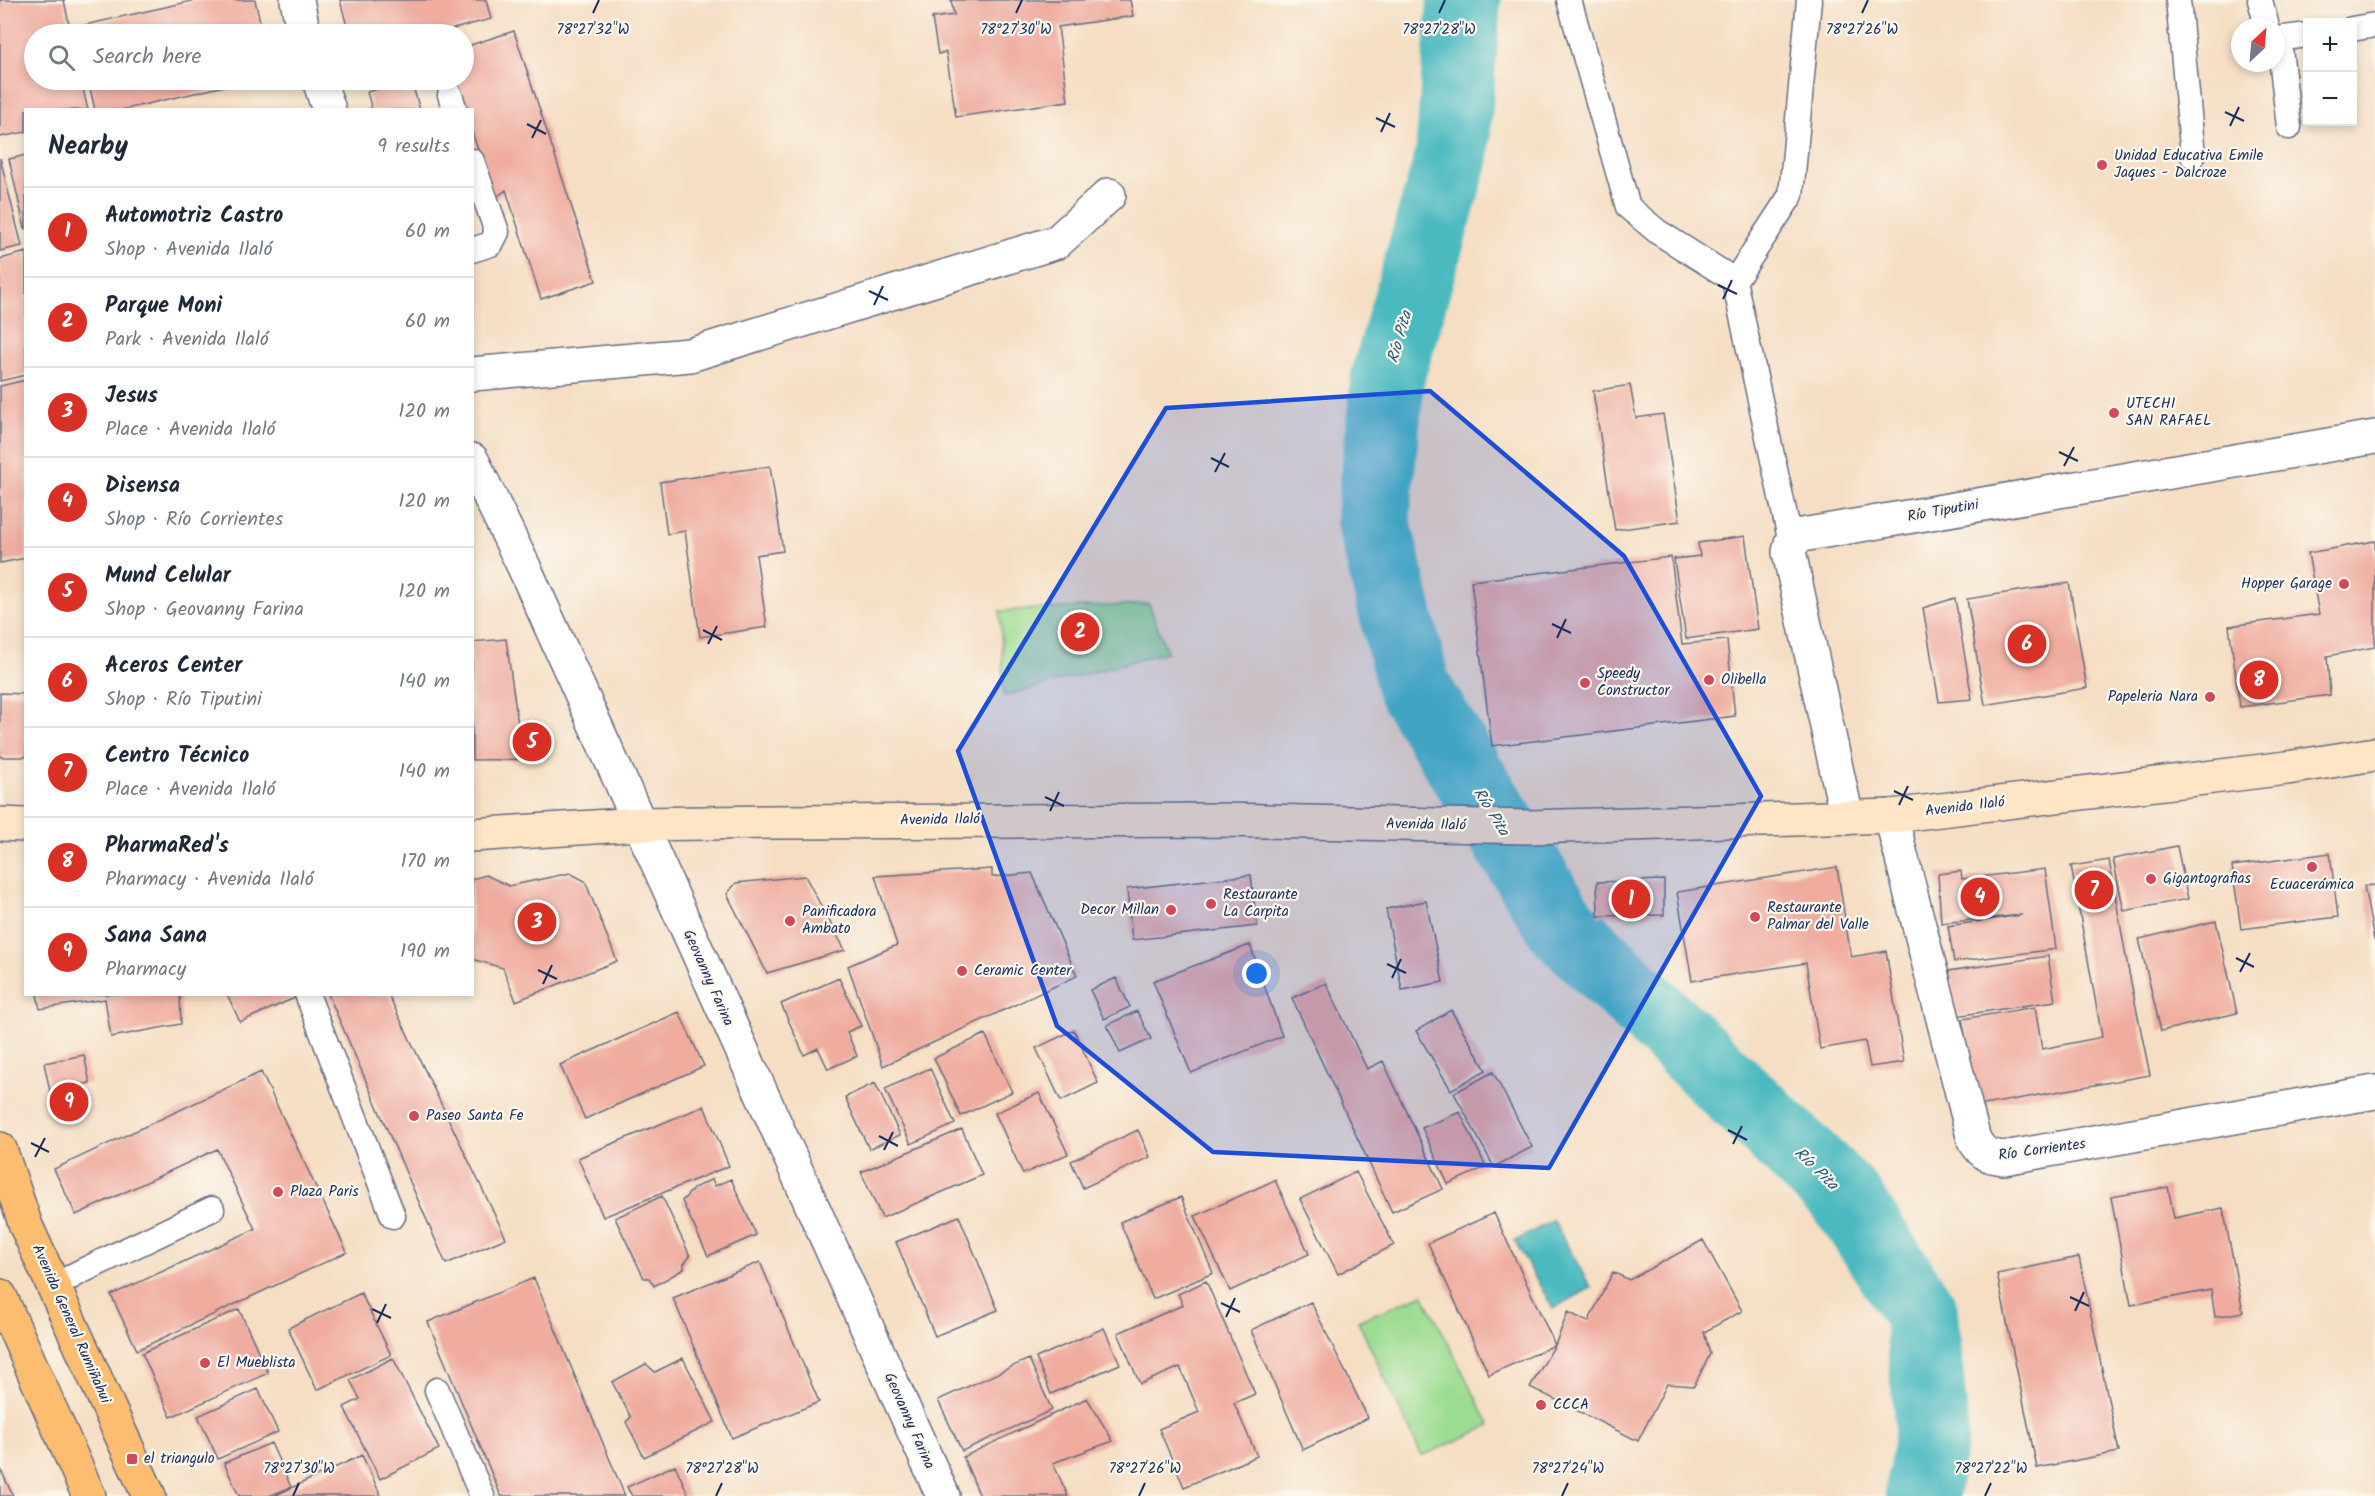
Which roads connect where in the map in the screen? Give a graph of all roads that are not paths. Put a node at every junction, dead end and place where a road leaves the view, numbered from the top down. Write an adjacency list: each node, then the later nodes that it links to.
1 (297, 0): 7 (street)
2 (1569, 0): 20 (lane)
3 (1809, 0): 20 (lane)
4 (2178, 0): 16 (lane)
5 (2260, 0): 6 (lane)
6 (2267, 18)
7 (302, 24)
8 (2375, 25): 9 (lane)
9 (2357, 27)
10 (2285, 35): 11 (lane)
11 (2303, 35)
12 (2280, 72): 15 (lane)
13 (323, 90): 14 (street)
14 (329, 108)
15 (2289, 127)
16 (2193, 156)
17 (474, 167): 19 (lane)
18 (1109, 195): 21 (street)
19 (474, 249)
20 (1734, 280): 24 (lane)
21 (474, 374)
22 (2375, 437): 24 (street, Río Tiputini)
23 (474, 464): 29 (street, Geovanny Farina)
24 (1791, 543): 27 (street)
25 (2375, 754): 26 (main road, Avenida Ilaló)
26 (1891, 816): 27 (main road, Avenida Ilaló); 33 (street, Río Corrientes)
27 (1847, 818): 29 (main road, Avenida Ilaló)
28 (0, 824): 30 (main road)
29 (639, 824): 31 (main road, Avenida Ilaló); 43 (street, Geovanny Farina)
30 (24, 825)
31 (474, 835)
32 (309, 996): 36 (lane)
33 (2375, 1092)
34 (0, 1149): 37 (highway, Avenida General Rumiñahui)
35 (212, 1209): 37 (lane)
36 (393, 1216)
37 (54, 1287): 41 (highway, Avenida General Rumiñahui)
38 (0, 1296): 40 (highway)
39 (437, 1390): 42 (lane)
40 (88, 1496)
41 (149, 1496)
42 (483, 1496)
43 (943, 1496)

